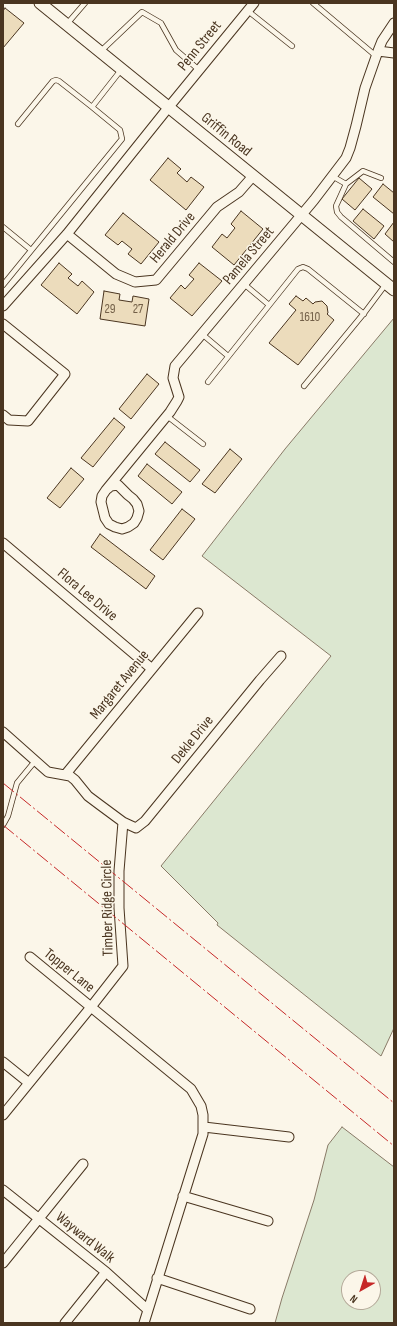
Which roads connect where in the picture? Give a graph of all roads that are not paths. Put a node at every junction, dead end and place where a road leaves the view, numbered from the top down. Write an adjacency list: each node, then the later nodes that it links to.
1 (40, 3): 7 (street, Griffin Road)
2 (85, 3): 7 (lane)
3 (254, 3): 5 (street, Penn Street)
4 (314, 3): 11 (lane)
5 (248, 11): 8 (lane); 13 (street, Penn Street)
6 (394, 23): 11 (street, Pamela Street)
7 (66, 25): 9 (street, Griffin Road)
8 (292, 46)
9 (100, 52): 12 (street, Griffin Road); 13 (lane)
10 (394, 53): 11 (street)
11 (377, 54): 18 (street, Pamela Street)
12 (121, 70): 14 (lane); 15 (street, Griffin Road)
13 (199, 70): 15 (street, Penn Street)
14 (92, 107): 16 (lane); 24 (lane)
15 (168, 108): 17 (street, Griffin Road); 23 (street)
16 (18, 124)
17 (253, 176): 21 (street, Griffin Road); 23 (street, Herald Drive)
18 (332, 176): 20 (lane); 21 (street, Pamela Street)
19 (381, 178): 20 (lane)
20 (346, 184): 25 (lane)
21 (301, 215): 26 (street, Pamela Street); 28 (street, Griffin Road)
22 (3, 227): 24 (lane)
23 (67, 234): 30 (street)
24 (31, 250): 27 (lane)
25 (394, 262)
26 (244, 284): 29 (lane); 33 (street, Pamela Street)
27 (3, 285)
28 (390, 287): 31 (lane)
29 (269, 305): 31 (lane); 34 (lane)
30 (3, 306)
31 (364, 314): 36 (lane)
32 (3, 324): 37 (street)
33 (202, 334): 34 (lane); 38 (street, Pamela Street)
34 (228, 356): 35 (lane)
35 (208, 382)
36 (304, 386)
37 (3, 415)
38 (167, 416): 39 (lane); 40 (street, Pamela Street)
39 (203, 444)
40 (106, 490): 40 (street, Pamela Street)
41 (3, 543): 44 (street, Flora Lee Drive)
42 (198, 613): 44 (street, Margaret Avenue)
43 (281, 656): 48 (street, Dekle Drive)
44 (152, 669): 47 (street, Margaret Avenue)
45 (3, 732): 46 (street)
46 (36, 760): 47 (street); 49 (lane)
47 (66, 775): 48 (street)
48 (123, 822): 51 (street, Timber Ridge Circle)
49 (3, 825)
50 (30, 957): 51 (street, Topper Lane)
51 (91, 1007): 53 (street, Timber Ridge Circle); 55 (street)
52 (3, 1062): 53 (street)
53 (28, 1083): 54 (street, Timber Ridge Circle)
54 (3, 1115)
55 (204, 1127): 56 (street); 59 (street)
56 (289, 1137)
57 (83, 1164): 60 (street)
58 (3, 1190): 60 (street, Wayward Walk)
59 (183, 1196): 61 (street); 64 (street)
60 (39, 1219): 62 (street); 63 (street, Wayward Walk)
61 (268, 1221)
62 (3, 1263)
63 (106, 1272): 66 (street, Wayward Walk); 67 (street)
64 (157, 1278): 65 (street); 66 (street)
65 (250, 1309)
66 (148, 1310): 68 (street)
67 (65, 1323)
68 (144, 1323)

